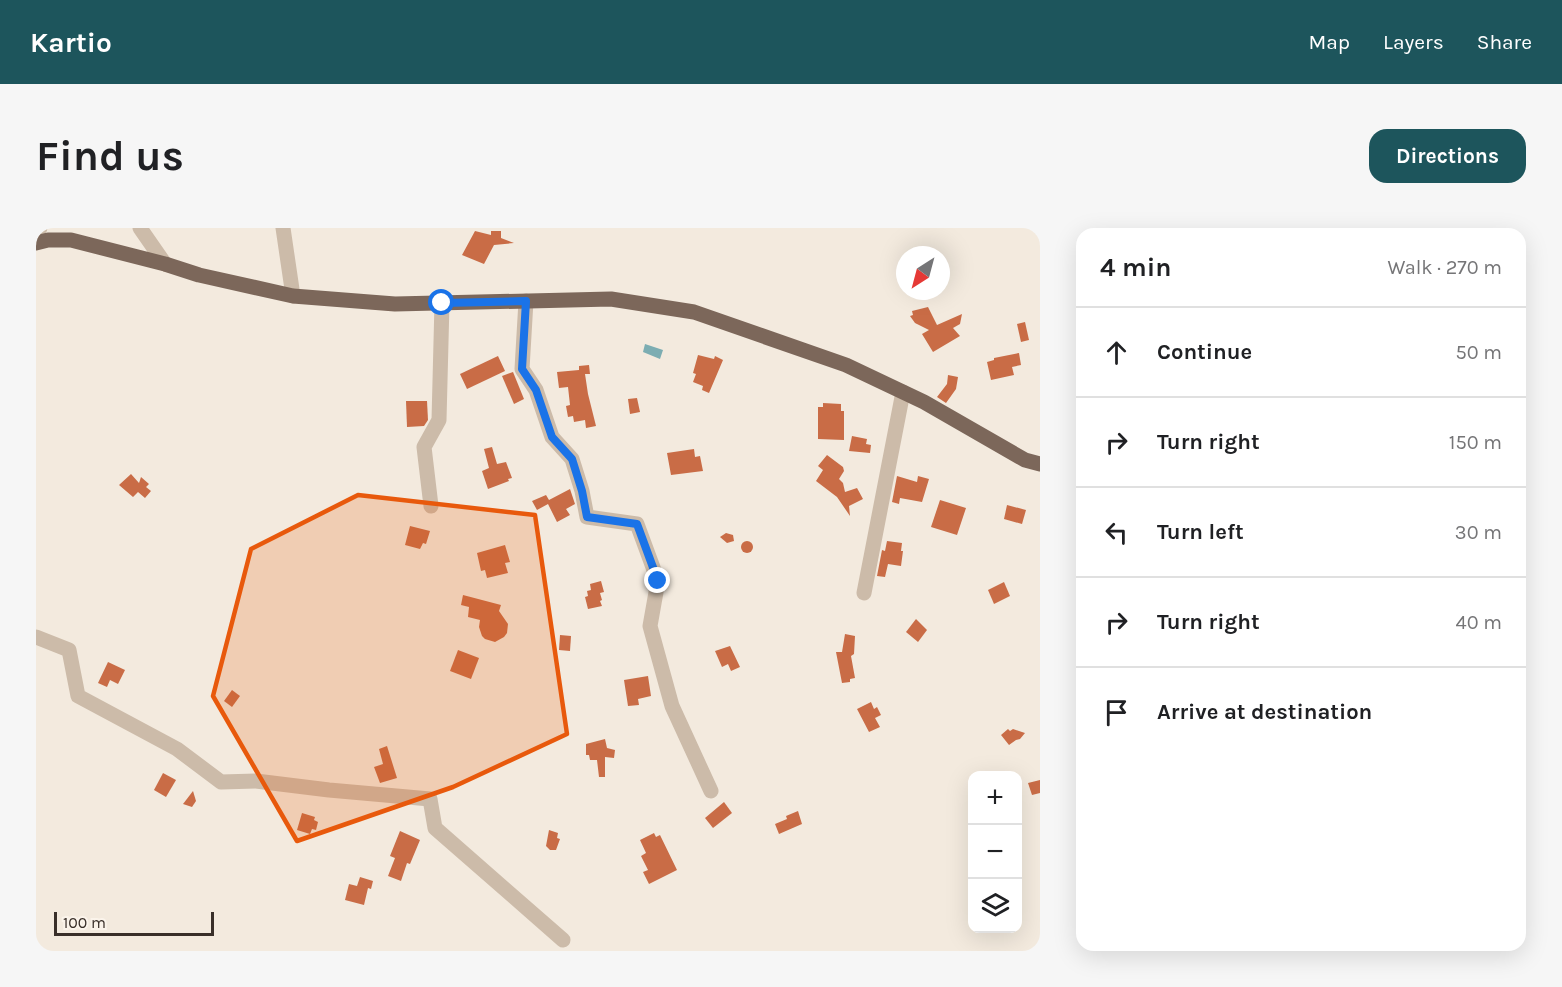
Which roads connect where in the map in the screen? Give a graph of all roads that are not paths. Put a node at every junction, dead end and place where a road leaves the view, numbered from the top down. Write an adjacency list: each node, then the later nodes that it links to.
1 (40, 228): 4 (street)
2 (140, 228): 6 (street)
3 (283, 228): 7 (street)
4 (36, 232)
5 (36, 243): 6 (main road)
6 (165, 264): 7 (main road)
7 (293, 296): 9 (main road)
8 (526, 301): 9 (main road); 10 (main road); 15 (street)
9 (442, 303): 12 (street)
10 (903, 392): 11 (main road); 13 (street)
11 (1040, 464)
12 (431, 506)
13 (864, 593)
14 (36, 637): 16 (street)
15 (711, 791)
16 (563, 940)

